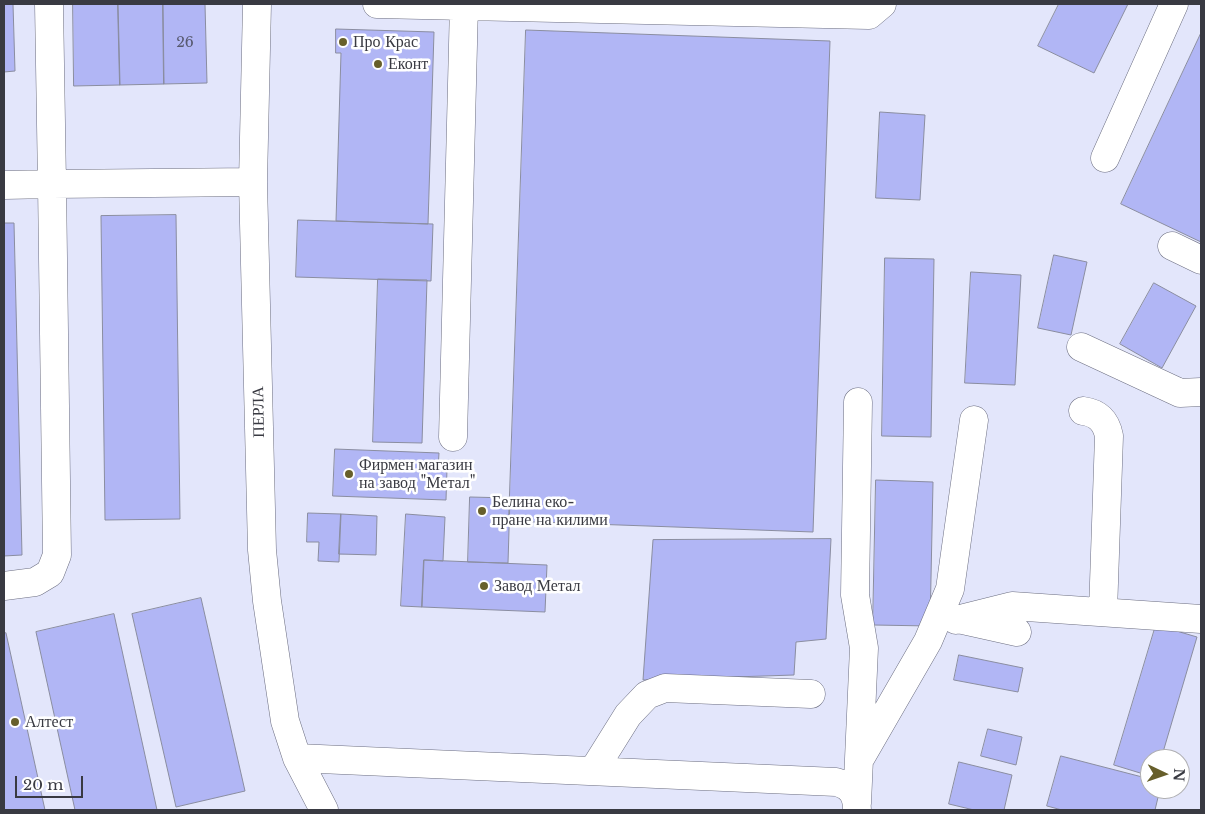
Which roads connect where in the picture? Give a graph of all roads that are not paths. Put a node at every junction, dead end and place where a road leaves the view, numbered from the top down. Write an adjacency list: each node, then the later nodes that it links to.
1 (48, 4): 9 (street)
2 (257, 4): 8 (street, ПЕРЛА)
3 (377, 4): 6 (street)
4 (882, 4): 6 (street)
5 (1174, 4): 7 (street)
6 (473, 5): 18 (street)
7 (1105, 158)
8 (253, 182): 9 (street); 26 (street, ПЕРЛА)
9 (52, 184): 10 (street); 19 (street)
10 (4, 185)
11 (1172, 246): 12 (street)
12 (1201, 260)
13 (1081, 347): 14 (street)
14 (1201, 392)
15 (858, 402): 27 (street)
16 (1083, 411): 20 (street)
17 (974, 420): 24 (street)
18 (453, 437)
19 (4, 586)
20 (1103, 612): 21 (street); 22 (street)
21 (1201, 619)
22 (956, 620): 23 (street); 24 (street)
23 (1017, 632)
24 (928, 641): 27 (street)
25 (811, 694): 28 (street)
26 (296, 758): 28 (street); 30 (street, ПЕРЛА)
27 (858, 763): 29 (street)
28 (593, 771): 29 (street)
29 (856, 807)
30 (324, 810)

